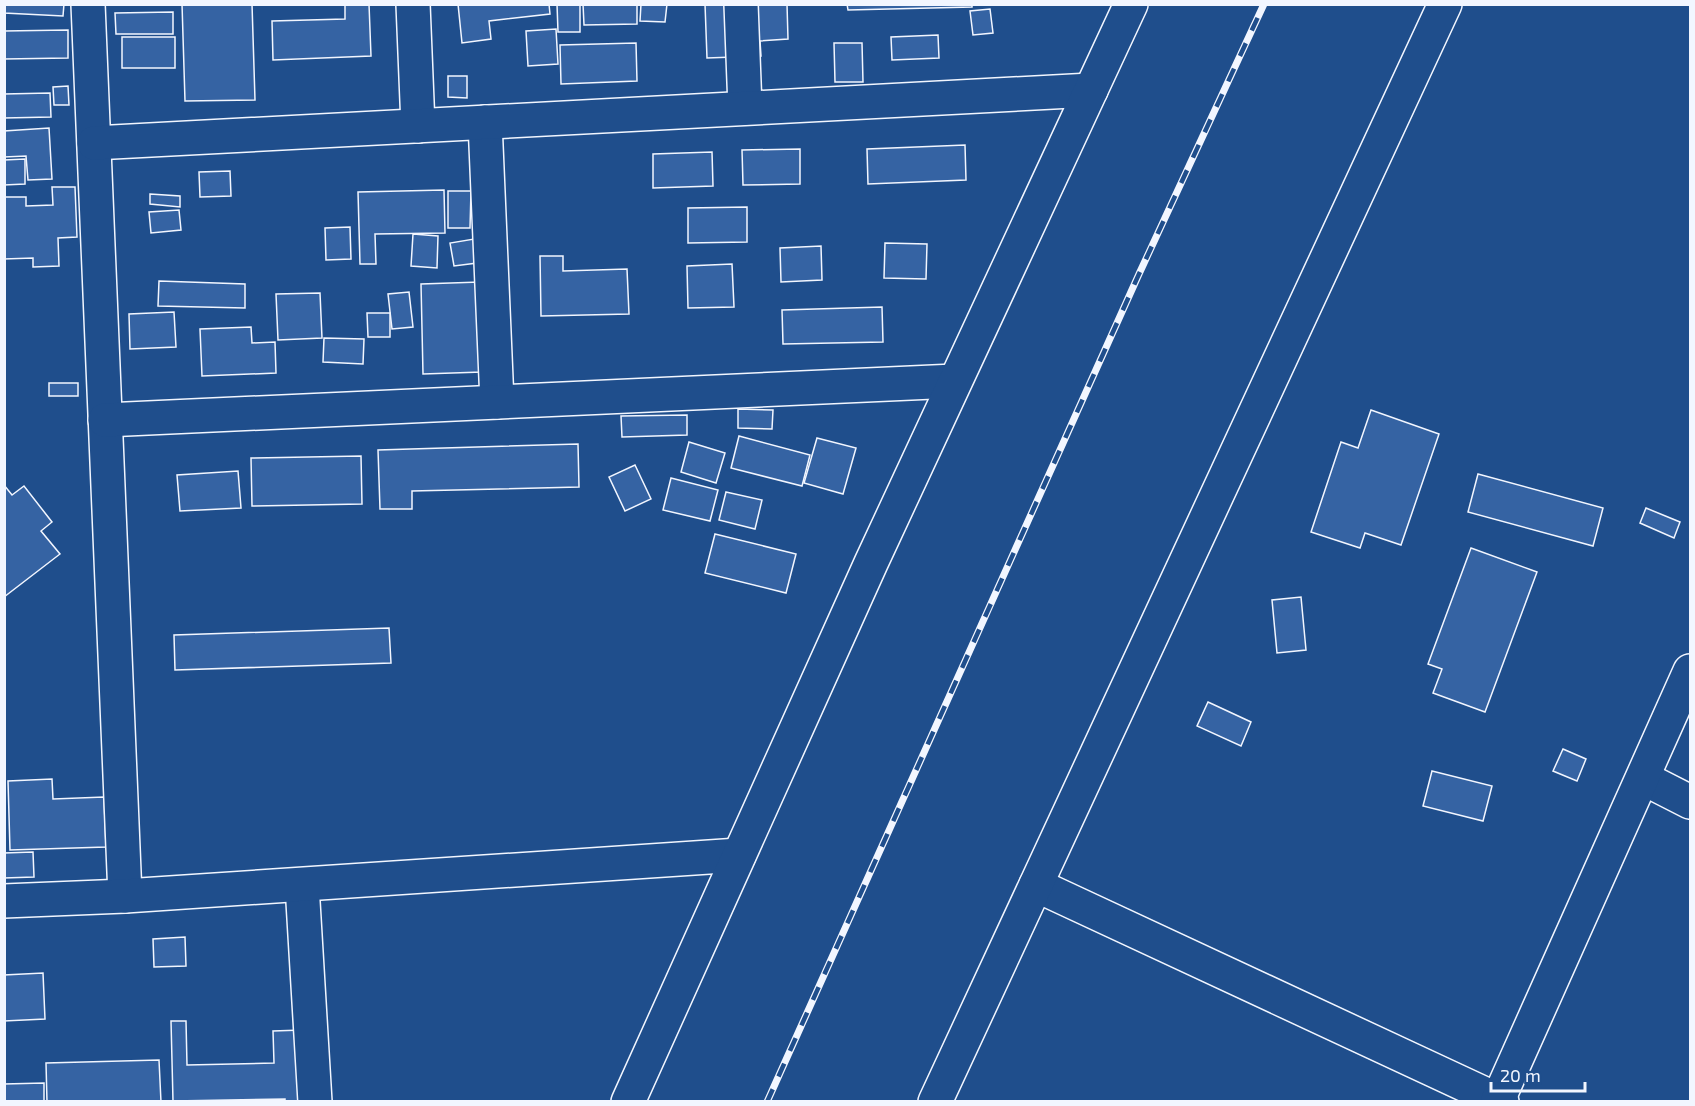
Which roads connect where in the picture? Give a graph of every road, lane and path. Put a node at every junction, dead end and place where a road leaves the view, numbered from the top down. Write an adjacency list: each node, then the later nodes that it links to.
1 (88, 4): 10 (street)
2 (413, 4): 9 (street)
3 (741, 4): 7 (street)
4 (1131, 4): 6 (street)
5 (1445, 4): 19 (street)
6 (1091, 90): 7 (street); 11 (street)
7 (745, 108): 8 (street)
8 (485, 122): 9 (street); 12 (street)
9 (418, 126): 10 (street)
10 (94, 143): 13 (street)
11 (955, 381): 12 (street); 17 (street)
12 (497, 402): 13 (street)
13 (105, 420): 20 (street)
14 (1690, 671): 15 (street)
15 (1643, 778): 16 (street); 25 (street)
16 (1690, 802)
17 (739, 855): 18 (street); 23 (street)
18 (302, 885): 20 (street); 22 (street)
19 (1036, 885): 24 (street); 25 (street)
20 (125, 896): 21 (street)
21 (4, 901)
22 (315, 1101)
23 (628, 1101)
24 (934, 1101)
25 (1500, 1101)

